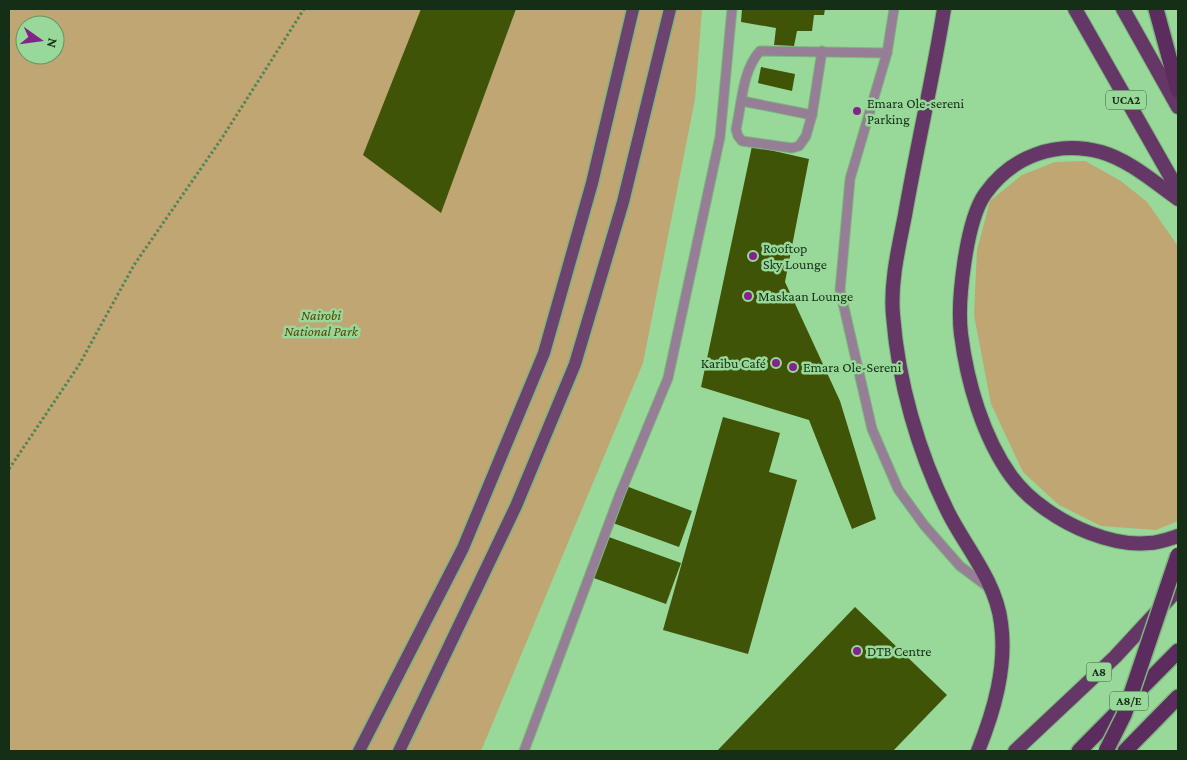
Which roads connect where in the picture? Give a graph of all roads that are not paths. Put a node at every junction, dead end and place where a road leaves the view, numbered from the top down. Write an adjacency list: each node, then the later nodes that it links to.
1 (633, 9): 23 (main road)
2 (670, 9): 24 (main road)
3 (732, 9): 25 (lane)
4 (894, 9): 10 (lane)
5 (944, 9): 19 (highway)
6 (1075, 9): 15 (highway, UCA2)
7 (1123, 9): 13 (highway, UCA2)
8 (1156, 9): 11 (highway)
9 (822, 51): 10 (lane); 12 (lane); 14 (lane)
10 (887, 53): 19 (lane)
11 (1178, 90)
12 (742, 101): 14 (lane); 14 (lane)
13 (1178, 107)
14 (812, 115)
15 (1178, 190)
16 (1178, 199): 17 (highway)
17 (1178, 536)
18 (1178, 555): 29 (highway, bridge)
19 (991, 589): 26 (highway)
20 (1178, 589): 27 (highway, A8)
21 (1178, 651): 28 (highway, A8/E)
22 (1178, 697): 30 (highway, A8/E)
23 (359, 751)
24 (399, 751)
25 (524, 751)
26 (978, 751)
27 (1015, 751)
28 (1079, 751)
29 (1106, 751)
30 (1125, 751)

